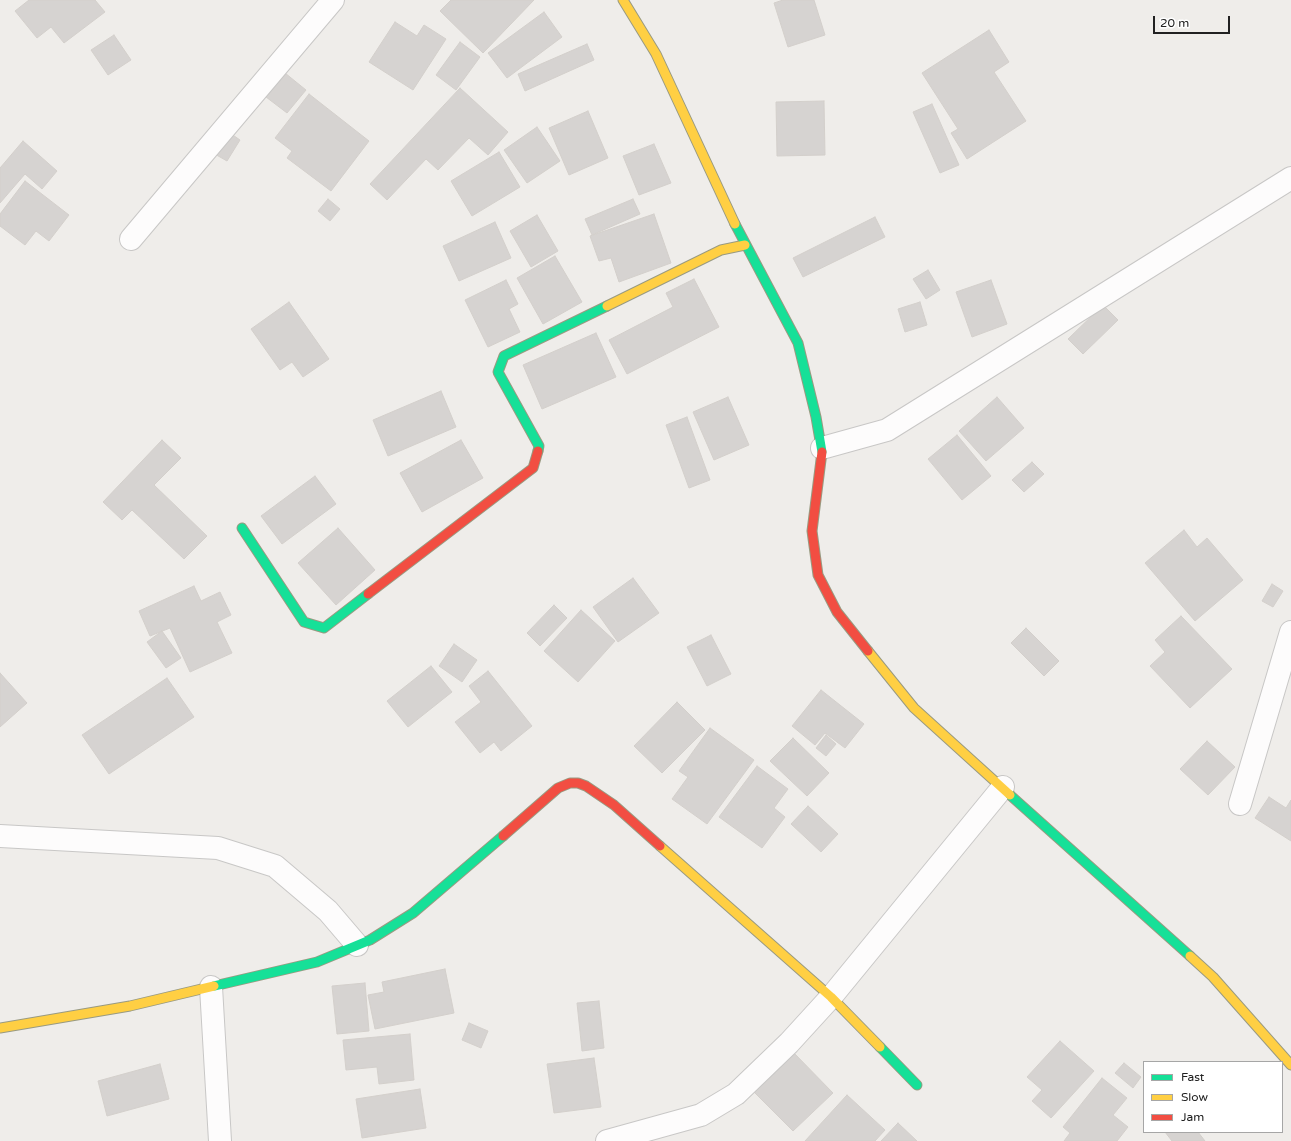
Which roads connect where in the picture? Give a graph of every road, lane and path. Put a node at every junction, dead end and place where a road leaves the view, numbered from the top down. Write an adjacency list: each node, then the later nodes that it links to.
1 (333, 0): 4 (street)
2 (623, 0): 5 (street)
3 (1291, 178): 6 (street)
4 (131, 239)
5 (745, 245): 6 (street); 7 (street)
6 (822, 448): 9 (street)
7 (242, 528)
8 (1291, 632): 10 (street)
9 (1003, 788): 14 (street); 16 (street)
10 (1240, 804)
11 (0, 836): 12 (street)
12 (357, 945): 13 (street); 14 (street)
13 (211, 987): 15 (street); 18 (street)
14 (831, 997): 17 (street); 19 (street)
15 (0, 1028)
16 (1291, 1065)
17 (917, 1085)
18 (220, 1141)
19 (607, 1141)

